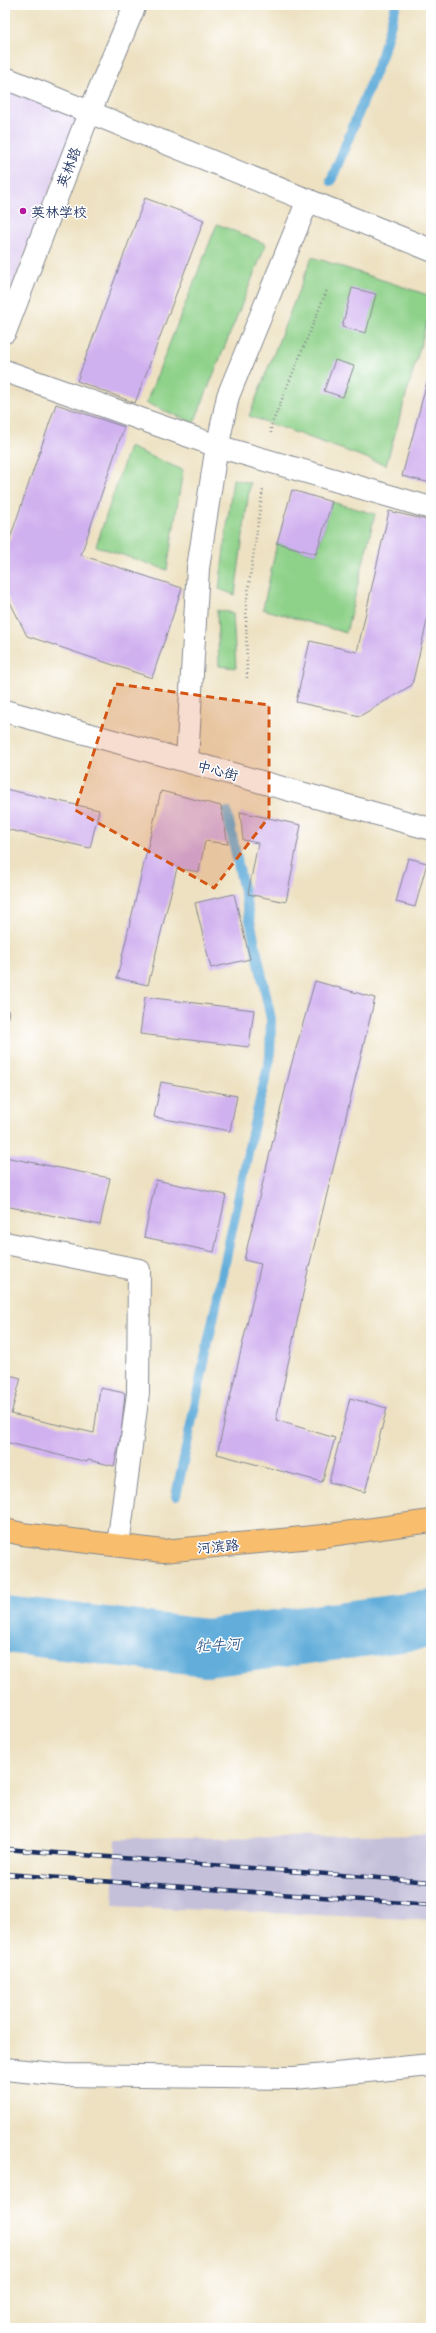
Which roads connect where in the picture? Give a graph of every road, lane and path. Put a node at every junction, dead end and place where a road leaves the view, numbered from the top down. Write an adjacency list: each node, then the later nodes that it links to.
1 (135, 5): 3 (street, 英林路)
2 (5, 78): 3 (street)
3 (90, 112): 4 (street); 6 (street, 英林路)
4 (308, 200): 5 (street); 8 (street)
5 (431, 250)
6 (5, 332)
7 (5, 370): 8 (street)
8 (217, 446): 9 (street); 11 (street)
9 (431, 508)
10 (5, 711): 11 (street, 中心街)
11 (187, 761): 12 (street, 中心街)
12 (431, 829)
13 (5, 1242): 16 (street)
14 (431, 1521): 16 (main road, 河滨路)
15 (5, 1530): 16 (main road, 河滨路)
16 (118, 1545)
17 (431, 2065): 18 (street)
18 (5, 2069)

